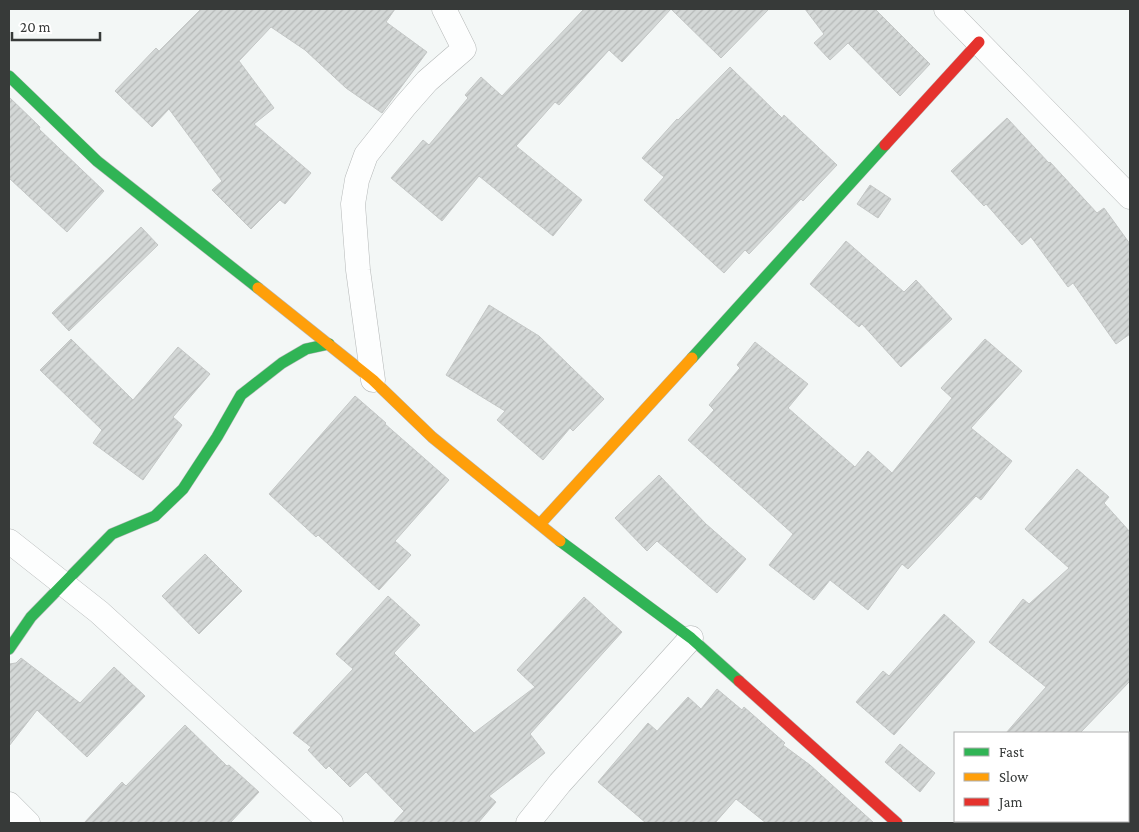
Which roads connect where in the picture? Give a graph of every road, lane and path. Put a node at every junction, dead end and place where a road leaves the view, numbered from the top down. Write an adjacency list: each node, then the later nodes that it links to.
1 (444, 9): 7 (street)
2 (946, 9): 3 (street)
3 (979, 42): 5 (street); 8 (street)
4 (9, 76): 6 (street)
5 (1130, 197)
6 (329, 344): 7 (street); 10 (street)
7 (373, 380): 8 (street)
8 (540, 524): 11 (street)
9 (9, 541): 10 (street)
10 (64, 584): 12 (street); 15 (street)
11 (691, 638): 16 (street); 17 (street)
12 (9, 648)
13 (9, 804): 14 (street)
14 (28, 823)
15 (331, 823)
16 (528, 823)
17 (897, 823)

